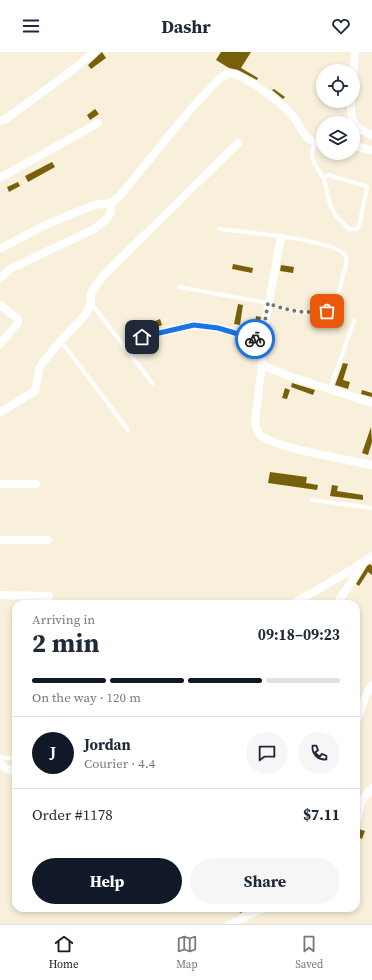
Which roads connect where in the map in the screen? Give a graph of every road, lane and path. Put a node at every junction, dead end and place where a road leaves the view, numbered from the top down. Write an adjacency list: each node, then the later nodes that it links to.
1 (94, 52): 5 (street)
2 (356, 52): 3 (street)
3 (355, 64)
4 (351, 108): 7 (street)
5 (0, 122)
6 (98, 123): 14 (street)
7 (372, 135)
8 (238, 143): 21 (street)
9 (316, 143): 15 (street)
10 (316, 147): 13 (lane)
11 (360, 147): 12 (street)
12 (372, 150)
13 (323, 177): 13 (lane)
14 (0, 178)
15 (110, 203): 18 (street); 19 (street)
16 (219, 229): 17 (lane)
17 (281, 237): 22 (street); 22 (lane)
18 (0, 249)
19 (0, 278)
20 (179, 287): 22 (lane)
21 (91, 303): 27 (street); 30 (lane)
22 (268, 303): 26 (street)
23 (0, 305): 28 (street)
24 (354, 321): 31 (lane)
25 (142, 337): 26 (street)
26 (262, 340): 29 (street)
27 (61, 341): 33 (street); 34 (lane)
28 (0, 344)
29 (262, 365): 31 (street); 35 (street)
30 (153, 384)
31 (330, 389): 32 (street)
32 (372, 403)
33 (0, 412)
34 (128, 430)
35 (372, 464)
36 (0, 484): 37 (street)
37 (36, 484)
38 (312, 500): 39 (lane)
39 (372, 508)
40 (0, 540): 41 (street)
41 (48, 540)
42 (372, 556): 43 (street)
43 (364, 562): 46 (street); 47 (street)
44 (0, 595): 45 (street)
45 (49, 596)
46 (300, 600)
47 (340, 600)
48 (372, 685): 49 (street)
49 (360, 711)
50 (0, 757): 51 (lane)
51 (12, 758)
52 (0, 763): 53 (street)
53 (12, 771)
54 (372, 788): 55 (street)
55 (360, 807)
56 (256, 912): 57 (street)
57 (230, 924)

